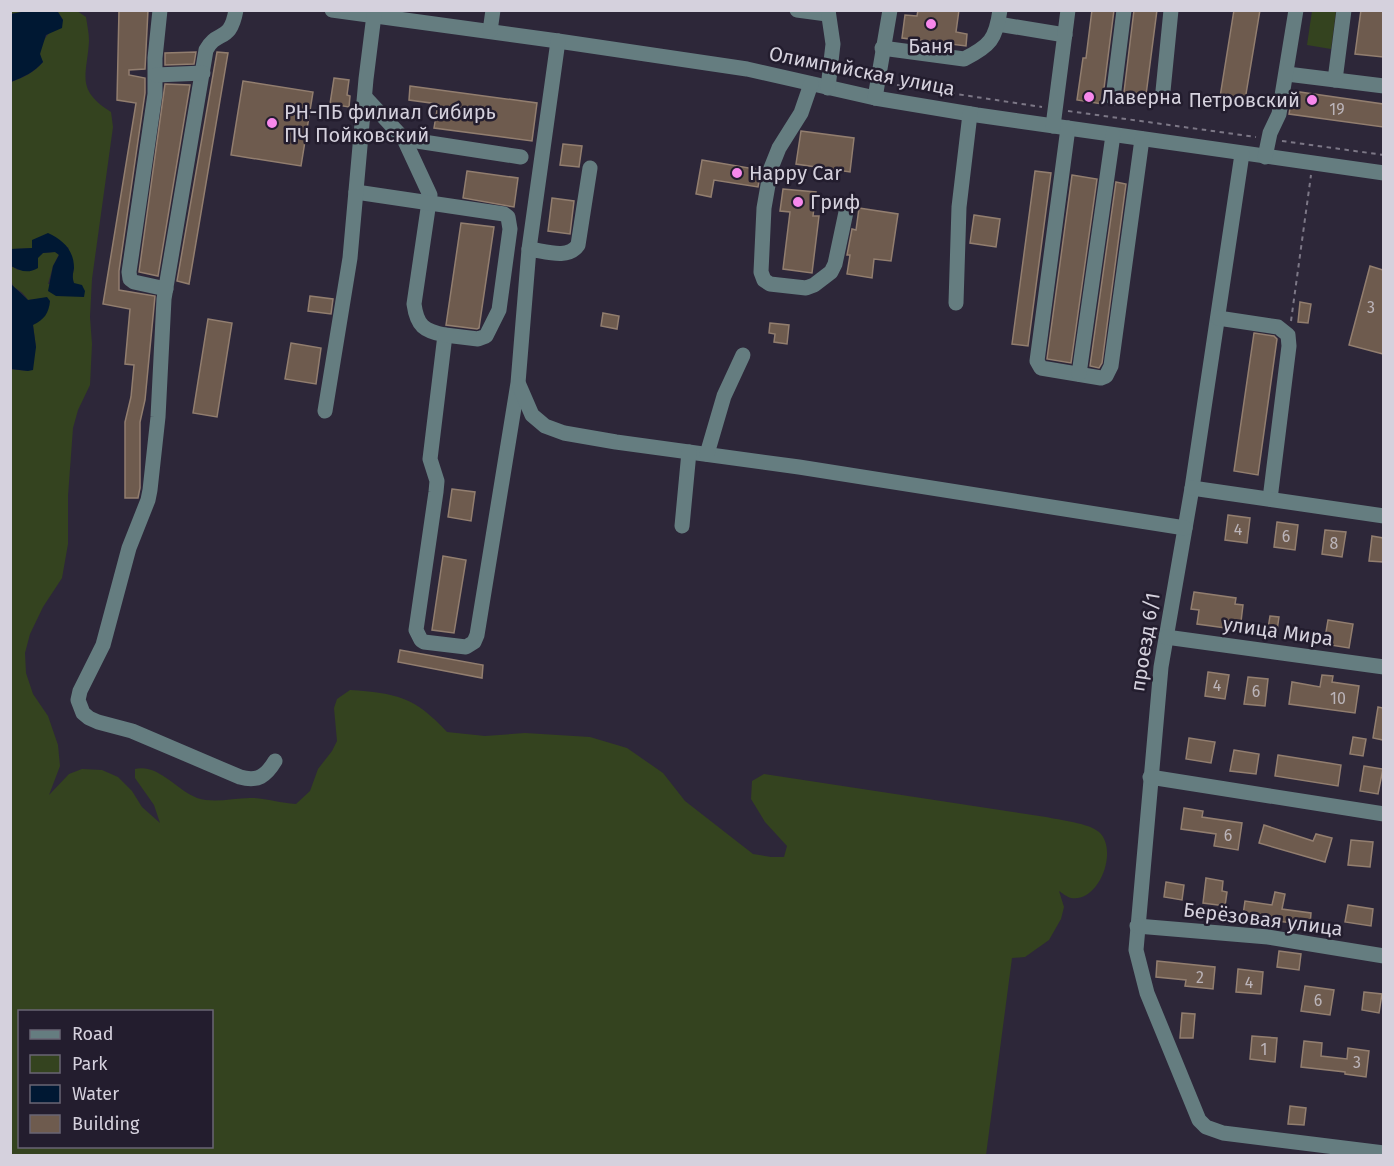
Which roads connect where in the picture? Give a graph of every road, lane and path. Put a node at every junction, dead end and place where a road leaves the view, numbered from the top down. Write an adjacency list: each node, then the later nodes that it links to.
1 (160, 10): 22 (street)
2 (236, 10): 20 (street)
3 (332, 10): 13 (street, Олимпийская улица)
4 (493, 10): 16 (street)
5 (797, 10): 12 (street)
6 (890, 10): 19 (street)
7 (1068, 10): 17 (street)
8 (1124, 10): 31 (street)
9 (1171, 10): 28 (street)
10 (1296, 10): 21 (street)
11 (1344, 10): 23 (street)
12 (827, 12): 27 (street)
13 (374, 15): 14 (street, Олимпийская улица); 29 (street)
14 (401, 15): 16 (street, Олимпийская улица)
15 (999, 17): 17 (street); 19 (street)
16 (490, 31): 18 (street, Олимпийская улица)
17 (1065, 35): 32 (street)
18 (558, 41): 24 (street, Олимпийская улица); 51 (street)
19 (882, 48): 30 (street)
20 (202, 73): 22 (street); 52 (street)
21 (1287, 74): 23 (street); 44 (street)
22 (156, 75): 52 (street)
23 (1335, 80): 26 (street)
24 (811, 84): 27 (street, Олимпийская улица); 50 (street)
25 (897, 85): 32 (path)
26 (1383, 87)
27 (828, 88): 30 (street, Олимпийская улица)
28 (1163, 91)
29 (365, 97): 37 (street); 48 (street)
30 (875, 98): 33 (street, Олимпийская улица)
31 (1113, 98)
32 (1055, 109): 34 (street); 36 (path)
33 (970, 114): 34 (street, Олимпийская улица); 53 (street)
34 (1060, 127): 35 (street, Олимпийская улица); 58 (street)
35 (1113, 135): 38 (street, Олимпийская улица); 58 (street)
36 (1257, 137)
37 (404, 139): 43 (street); 49 (street)
38 (1142, 139): 41 (street, Олимпийская улица); 58 (street)
39 (1280, 140): 40 (path)
40 (1315, 145): 42 (path); 45 (path)
41 (1242, 154): 44 (street, Олимпийская улица); 54 (street, проезд 6/1)
42 (1383, 155)
43 (521, 157)
44 (1265, 157): 45 (street, Олимпийская улица)
45 (1312, 164): 47 (street, Олимпийская улица); 56 (path)
46 (590, 168): 51 (street)
47 (1383, 173)
48 (356, 192): 49 (street); 60 (street)
49 (430, 203): 55 (street); 55 (street)
50 (846, 212)
51 (529, 249): 59 (street)
52 (166, 289): 70 (street)
53 (956, 303)
54 (1218, 318): 56 (street); 63 (street, проезд 6/1)
55 (445, 335): 59 (street)
56 (1289, 340): 64 (street)
57 (743, 355): 62 (street)
58 (1079, 374)
59 (518, 383): 61 (street)
60 (325, 411)
61 (689, 452): 62 (street); 66 (street)
62 (707, 454): 67 (street)
63 (1192, 488): 64 (street); 67 (street, проезд 6/1)
64 (1270, 499): 65 (street)
65 (1383, 516)
66 (682, 526)
67 (1185, 528): 68 (street, проезд 6/1)
68 (1166, 637): 69 (street, улица Мира); 71 (street, проезд 6/1)
69 (1383, 667)
70 (275, 761)
71 (1150, 777): 72 (street); 73 (street, проезд 6/1)
72 (1383, 814)
73 (1137, 926): 74 (street, Берёзовая улица); 75 (street, проезд 6/1)
74 (1383, 956)
75 (1383, 1153)

